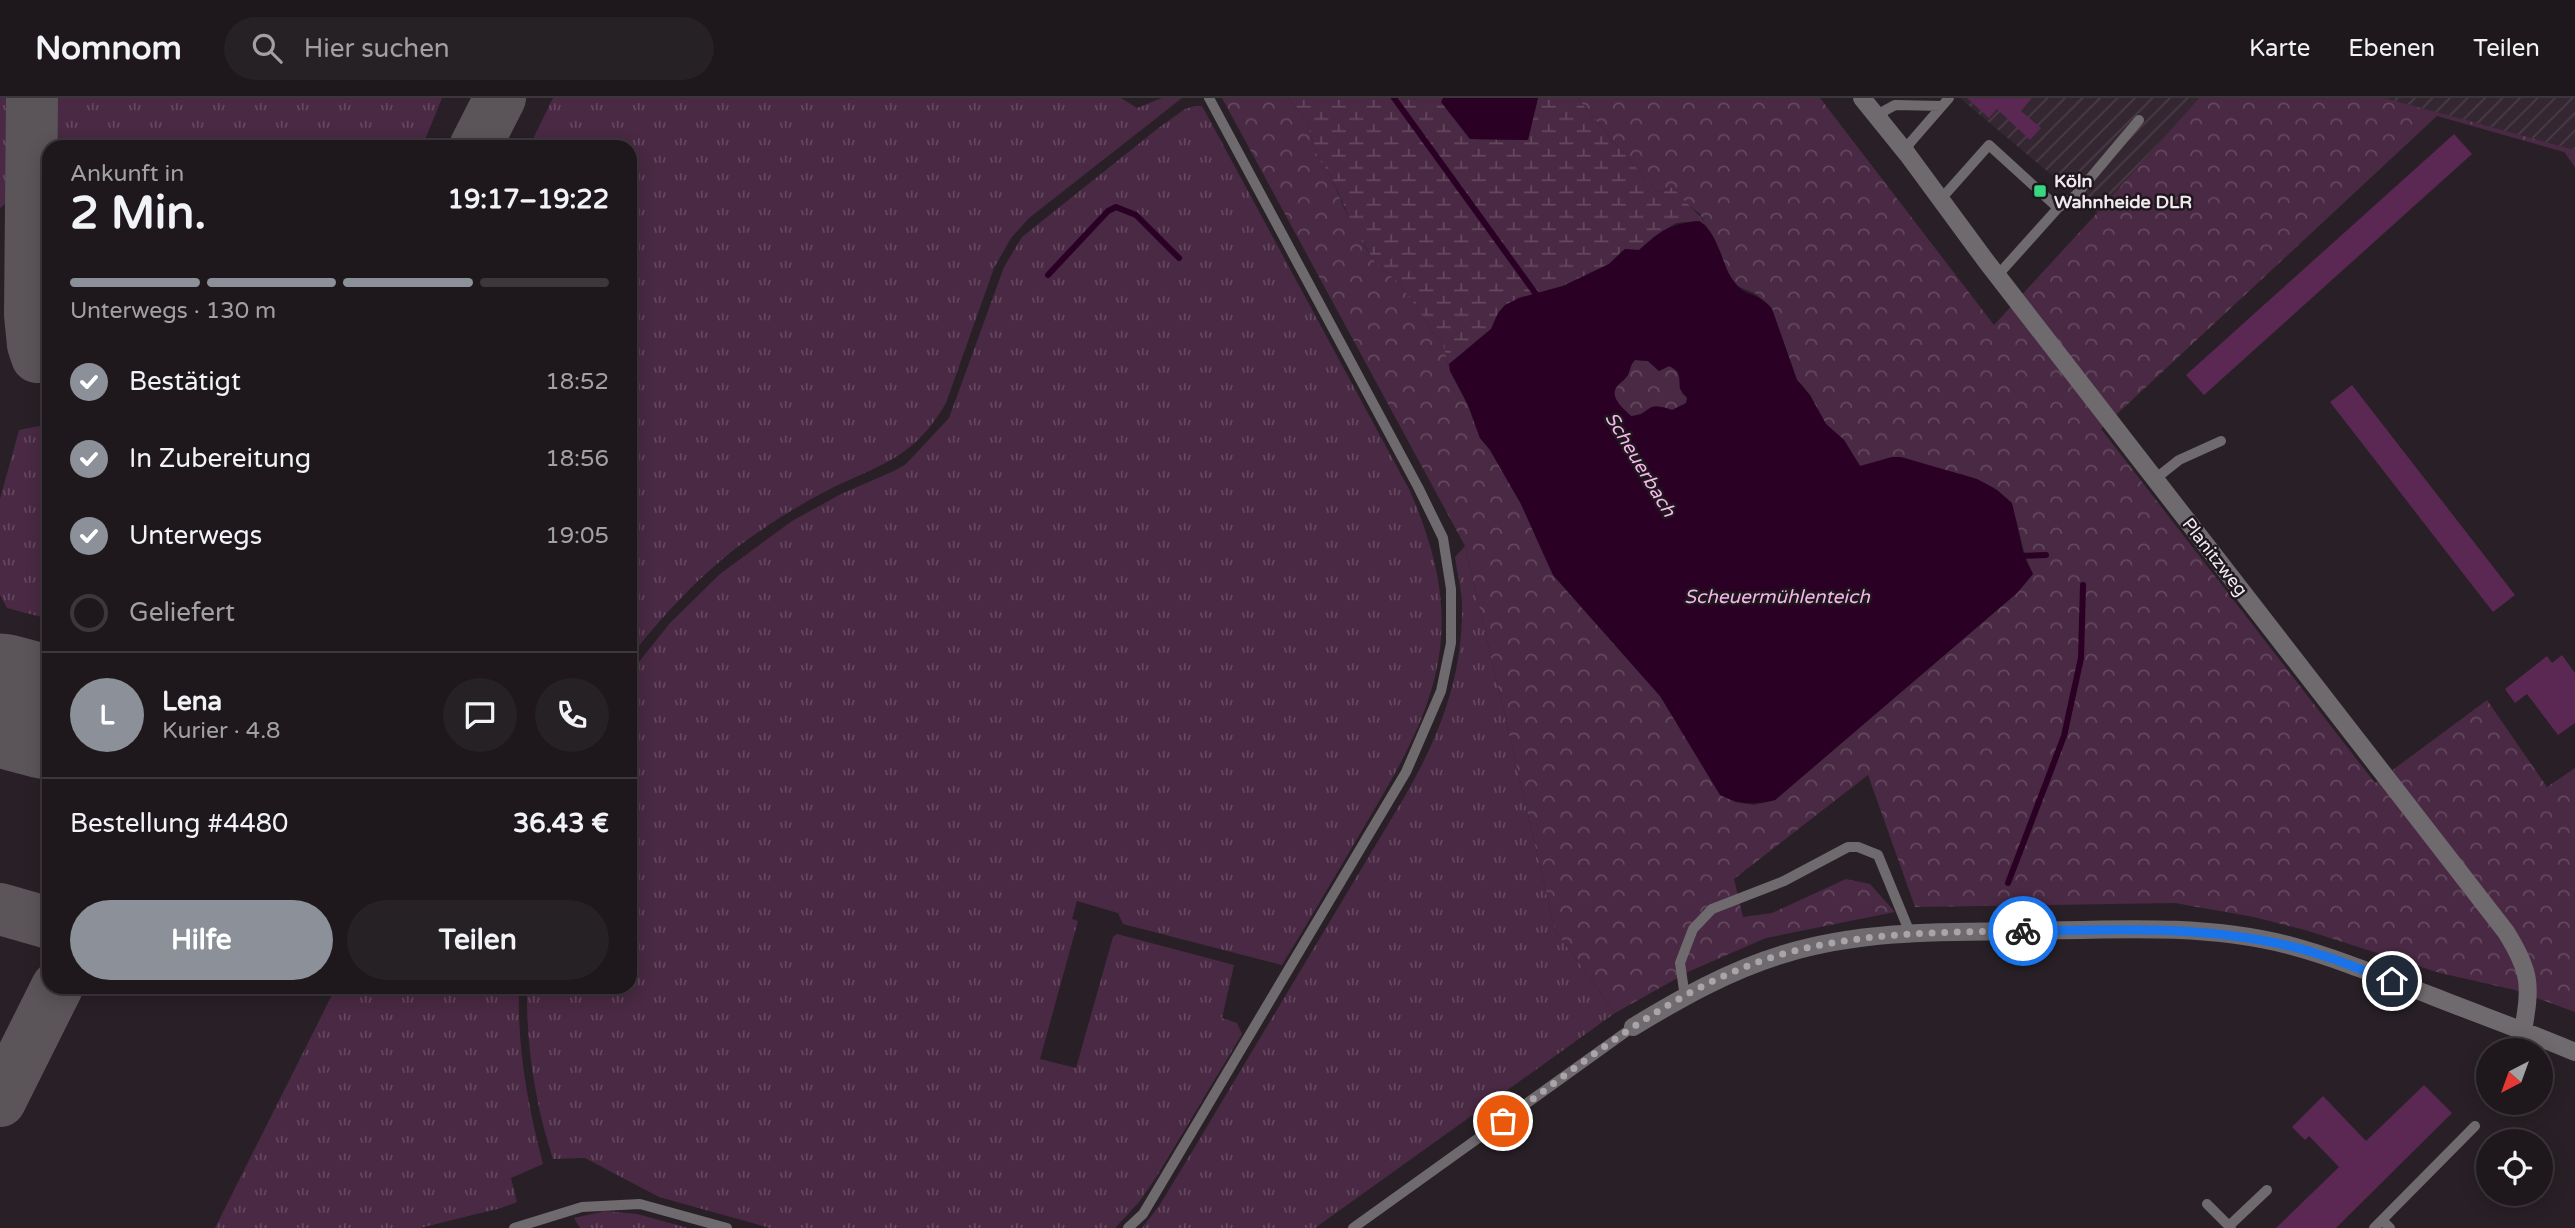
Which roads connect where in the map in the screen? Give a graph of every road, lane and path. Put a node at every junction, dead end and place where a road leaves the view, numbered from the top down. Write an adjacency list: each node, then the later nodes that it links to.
1 (1209, 98): 24 (lane)
2 (1862, 98): 5 (street, Planitzweg)
3 (1946, 102): 5 (lane); 6 (lane)
4 (2139, 120): 8 (lane)
5 (1881, 122): 6 (street, Planitzweg)
6 (1908, 155): 7 (street, Planitzweg)
7 (1941, 199): 8 (lane); 9 (street, Planitzweg)
8 (2058, 208): 9 (lane)
9 (1997, 276): 11 (street, Planitzweg)
10 (2221, 441): 11 (lane)
11 (2155, 480): 15 (street, Planitzweg)
12 (1910, 933): 13 (street); 13 (lane); 15 (street)
13 (1685, 997): 14 (street)
14 (1633, 1027): 25 (lane)
15 (2523, 1031): 16 (street)
16 (2575, 1052)
17 (2475, 1126): 20 (lane)
18 (2267, 1190): 22 (lane)
19 (2207, 1204): 22 (lane)
20 (2382, 1220): 26 (lane); 27 (lane)
21 (522, 1227): 23 (lane)
22 (2230, 1227)
23 (727, 1228)
24 (1128, 1228)
25 (1353, 1228)
26 (2374, 1228)
27 (2390, 1228)

